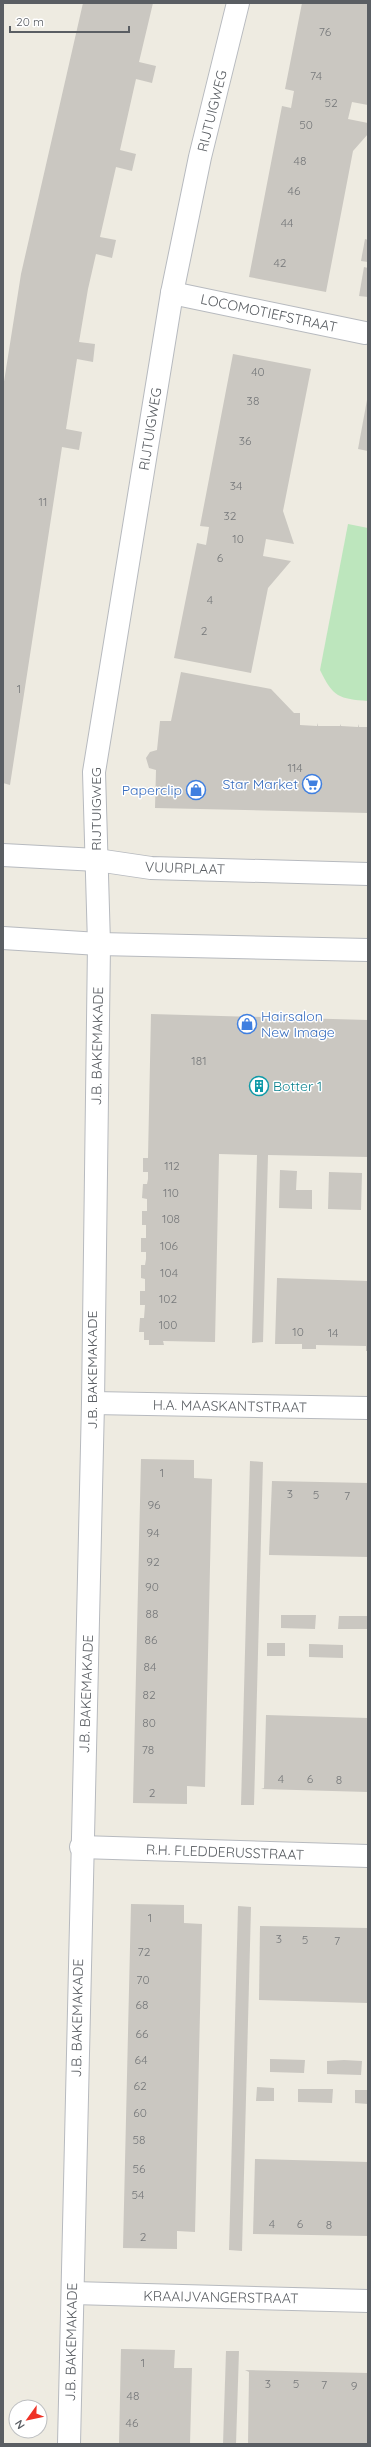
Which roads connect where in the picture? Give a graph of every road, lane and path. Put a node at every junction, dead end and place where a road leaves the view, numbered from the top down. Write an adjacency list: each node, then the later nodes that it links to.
1 (238, 3): 2 (street, RIJTUIGWEG)
2 (172, 293): 3 (street, LOCOMOTIEFSTRAAT); 5 (street, RIJTUIGWEG)
3 (365, 334)
4 (3, 855): 5 (street, VUURPLAAT)
5 (97, 860): 6 (street, VUURPLAAT); 8 (street, RIJTUIGWEG)
6 (368, 874)
7 (3, 938): 8 (street)
8 (99, 944): 9 (street); 10 (street, J.B. BAKEMAKADE)
9 (368, 950)
10 (93, 1403): 11 (street, H.A. MAASKANTSTRAAT); 12 (street, J.B. BAKEMAKADE)
11 (368, 1408)
12 (81, 1847): 13 (street, R.H. FLEDDERUSSTRAAT); 14 (street, J.B. BAKEMAKADE)
13 (368, 1856)
14 (73, 2293): 15 (street, KRAAIJVANGERSTRAAT); 16 (street, J.B. BAKEMAKADE)
15 (368, 2301)
16 (69, 2444)

